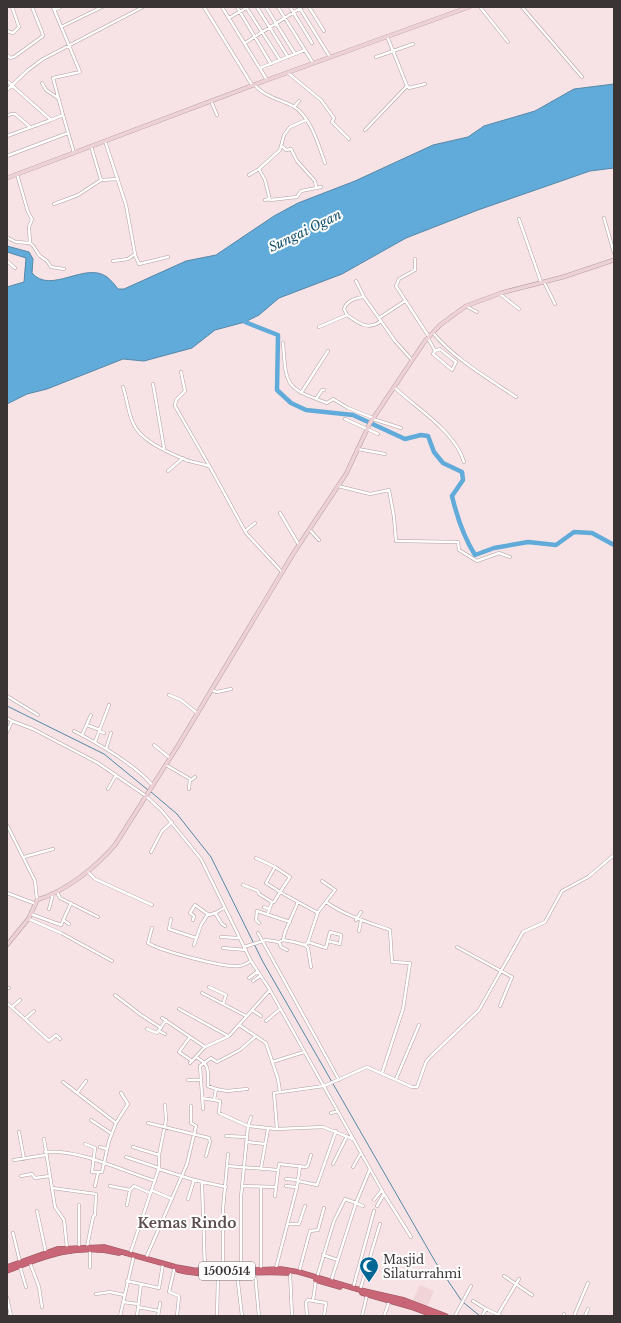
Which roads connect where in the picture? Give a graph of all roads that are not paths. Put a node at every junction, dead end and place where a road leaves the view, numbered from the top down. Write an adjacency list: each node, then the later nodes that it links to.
1 (12, 7): 27 (street)
2 (32, 7): 40 (street)
3 (61, 7): 19 (street)
4 (102, 7): 25 (street)
5 (143, 7): 36 (street)
6 (204, 7): 55 (street)
7 (222, 7): 22 (street)
8 (237, 7): 20 (street)
9 (247, 7): 20 (street); 29 (street)
10 (257, 7): 26 (street)
11 (266, 7): 24 (street)
12 (278, 7): 23 (street)
13 (290, 7): 21 (street)
14 (300, 7): 21 (street); 42 (street)
15 (309, 7): 28 (street)
16 (469, 7): 31 (street)
17 (480, 7): 32 (street)
18 (522, 7): 49 (street)
19 (53, 9): 25 (street)
20 (240, 12): 22 (street); 30 (street)
21 (293, 12): 23 (street); 34 (street)
22 (229, 18): 33 (street)
23 (285, 18): 24 (street); 37 (street)
24 (276, 23): 26 (street); 39 (street)
25 (62, 27): 36 (street)
26 (269, 28): 29 (street); 41 (street)
27 (7, 31)
28 (324, 31)
29 (262, 32): 30 (street); 44 (street)
30 (255, 36): 33 (street); 46 (street)
31 (387, 36): 38 (street); 42 (street)
32 (508, 42)
33 (244, 43): 47 (street)
34 (312, 43)
35 (413, 44): 38 (street)
36 (69, 45): 54 (street); 58 (street)
37 (305, 50): 39 (street); 45 (street)
38 (393, 52): 43 (street); 56 (street)
39 (295, 54): 41 (street)
40 (7, 55)
41 (288, 57): 44 (street)
42 (330, 57): 45 (street)
43 (376, 57)
44 (280, 60): 46 (street)
45 (313, 63): 48 (street)
46 (271, 64): 47 (street)
47 (260, 68): 50 (street)
48 (287, 72): 50 (street); 69 (street)
49 (582, 77)
50 (267, 80): 55 (street)
51 (7, 81): 54 (street)
52 (42, 83): 58 (street)
53 (425, 84): 56 (street)
54 (12, 85): 57 (street); 63 (street)
55 (254, 85): 59 (street); 64 (street)
56 (407, 86): 66 (street)
57 (7, 90)
58 (58, 98): 60 (street)
59 (211, 101): 61 (street); 70 (street)
60 (63, 115): 63 (street); 67 (street)
61 (217, 115)
62 (7, 116): 65 (street)
63 (51, 120): 65 (street)
64 (306, 120): 72 (street); 75 (street)
65 (30, 127): 68 (street)
66 (365, 130)
67 (68, 133): 73 (street); 74 (street)
68 (7, 136)
69 (348, 139)
70 (104, 141): 71 (street); 80 (street)
71 (91, 146): 73 (street); 81 (street)
72 (282, 146): 76 (street); 82 (street)
73 (74, 153): 77 (street)
74 (7, 156)
75 (325, 162)
76 (259, 169): 78 (street); 84 (street)
77 (17, 174): 79 (street); 90 (street)
78 (249, 175)
79 (7, 178)
80 (118, 179): 81 (street); 92 (street)
81 (101, 180): 86 (street)
82 (316, 187): 83 (street); 84 (street)
83 (321, 188)
84 (269, 199): 85 (street)
85 (265, 200)
86 (54, 204)
87 (604, 218): 91 (street)
88 (519, 220): 101 (street)
89 (8, 238): 90 (street)
90 (30, 243): 99 (street)
91 (614, 253)
92 (135, 254): 93 (street); 97 (street)
93 (168, 257)
94 (415, 259): 104 (street)
95 (614, 260): 101 (street)
96 (7, 261): 98 (street)
97 (112, 262)
98 (15, 268)
99 (64, 269)
100 (356, 281): 103 (street)
101 (543, 282): 102 (street); 105 (street)
102 (500, 293): 106 (street); 107 (street)
103 (364, 297): 109 (street); 110 (street)
104 (405, 301): 110 (street); 113 (street)
105 (555, 304)
106 (466, 306): 108 (street); 112 (street)
107 (519, 308)
108 (477, 312)
109 (347, 315): 110 (street); 111 (street)
110 (380, 319): 117 (street)
111 (319, 327)
112 (433, 333): 113 (street); 124 (street)
113 (428, 338): 115 (street); 117 (street)
114 (283, 342): 123 (street)
115 (435, 351): 115 (street)
116 (328, 352): 123 (street)
117 (412, 360): 121 (street)
118 (181, 372): 136 (street)
119 (153, 384): 131 (street)
120 (123, 387): 131 (street)
121 (394, 387): 127 (street); 135 (street)
122 (324, 390): 125 (street)
123 (301, 393): 125 (street)
124 (516, 397)
125 (316, 399): 127 (street)
126 (345, 419): 129 (street)
127 (371, 421): 128 (street); 129 (street)
128 (401, 428)
129 (367, 430): 130 (street); 132 (street)
130 (378, 434)
131 (164, 449): 134 (street)
132 (358, 449): 133 (street); 138 (street)
133 (385, 454)
134 (183, 458): 136 (street); 137 (street)
135 (464, 462)
136 (210, 467): 142 (street)
137 (168, 471)
138 (338, 486): 141 (street); 145 (street)
139 (280, 513): 144 (street)
140 (255, 523): 142 (street)
141 (309, 528): 143 (street); 144 (street)
142 (245, 531): 146 (street)
143 (319, 540)
144 (299, 545): 146 (street)
145 (510, 557)
146 (282, 572): 148 (street)
147 (231, 689): 148 (street)
148 (211, 690): 152 (street)
149 (170, 695): 152 (street)
150 (7, 696): 153 (street)
151 (109, 704): 158 (street)
152 (197, 713): 167 (street)
153 (38, 715)
154 (91, 715): 157 (street)
155 (7, 718): 156 (street)
156 (12, 721): 160 (street); 169 (street)
157 (87, 725): 158 (street); 163 (street)
158 (99, 730): 161 (street); 164 (street)
159 (74, 731): 163 (street)
160 (7, 732)
161 (104, 733)
162 (111, 733): 166 (street)
163 (82, 735): 164 (street)
164 (95, 742): 166 (street)
165 (154, 745): 167 (street)
166 (106, 749): 172 (street)
167 (170, 758): 168 (street)
168 (166, 765): 171 (street); 172 (street)
169 (116, 775): 173 (street); 175 (street)
170 (196, 777): 171 (street)
171 (191, 780): 174 (street)
172 (153, 786): 175 (street)
173 (108, 789)
174 (189, 790)
175 (147, 795): 176 (street); 184 (street)
176 (172, 822): 179 (street); 197 (street)
177 (7, 825): 181 (street)
178 (53, 849): 181 (street)
179 (151, 852)
180 (614, 855): 239 (street)
181 (24, 857): 190 (street)
182 (256, 858): 183 (street)
183 (274, 867): 187 (street); 187 (street)
184 (87, 871): 189 (street); 195 (street)
185 (322, 881): 193 (street)
186 (243, 885): 191 (street)
187 (280, 892): 191 (street); 192 (street)
188 (7, 893): 190 (street)
189 (55, 893): 190 (street); 194 (street); 198 (street)
190 (36, 902): 204 (street)
191 (272, 902): 199 (street)
192 (298, 902): 203 (street); 213 (street)
193 (326, 902): 203 (street); 211 (street)
194 (71, 903): 206 (street); 209 (street)
195 (152, 905)
196 (264, 907): 199 (street)
197 (224, 908): 200 (street); 222 (street)
198 (49, 909)
199 (269, 909): 202 (street)
200 (215, 912): 205 (street); 216 (street)
201 (361, 912): 211 (street)
202 (268, 913): 213 (street); 214 (street)
203 (318, 913): 228 (street)
204 (31, 914): 207 (street); 209 (street)
205 (208, 914): 210 (street); 221 (street)
206 (98, 917)
207 (29, 918): 226 (street); 235 (street)
208 (171, 919): 221 (street)
209 (63, 920): 215 (street)
210 (193, 920)
211 (356, 920): 212 (street)
212 (361, 921): 218 (street); 277 (street)
213 (290, 922): 223 (street)
214 (258, 923)
215 (69, 924)
216 (226, 926)
217 (152, 928): 236 (street)
218 (359, 931)
219 (258, 933): 224 (street)
220 (221, 937): 222 (street)
221 (196, 938): 229 (street)
222 (239, 938): 233 (street)
223 (283, 940): 227 (street); 230 (street)
224 (261, 941): 227 (street); 233 (street); 281 (street)
225 (328, 941): 225 (street); 228 (street)
226 (9, 942)
227 (279, 942): 234 (street)
228 (308, 942): 230 (street)
229 (194, 945)
230 (305, 945): 237 (street)
231 (457, 947): 239 (street)
232 (223, 948): 233 (street)
233 (245, 948): 236 (street)
234 (287, 950)
235 (112, 961)
236 (251, 961): 238 (street)
237 (311, 967)
238 (258, 971): 240 (street); 241 (street)
239 (500, 971): 250 (street); 278 (street)
240 (260, 976): 242 (street); 244 (street)
241 (249, 978)
242 (253, 981)
243 (209, 987): 249 (street)
244 (270, 990): 253 (street); 254 (street)
245 (202, 993): 249 (street)
246 (115, 995): 264 (street)
247 (20, 1000): 251 (street)
248 (7, 1003): 251 (street)
249 (223, 1004): 256 (street)
250 (500, 1006)
251 (12, 1007): 259 (street)
252 (179, 1009): 268 (street)
253 (280, 1009): 261 (street); 273 (street)
254 (252, 1010): 256 (street); 257 (street)
255 (34, 1011): 259 (street)
256 (246, 1016): 262 (street)
257 (261, 1016)
258 (162, 1018): 260 (street)
259 (25, 1020): 271 (street)
260 (166, 1020): 264 (street); 270 (street)
261 (266, 1021)
262 (239, 1025): 268 (street); 269 (street)
263 (419, 1025): 278 (street)
264 (161, 1028): 266 (street)
265 (147, 1029): 266 (street)
266 (159, 1031): 267 (street)
267 (165, 1034)
268 (229, 1036): 272 (street)
269 (256, 1036): 275 (street); 276 (street)
270 (190, 1037): 272 (street); 274 (street)
271 (60, 1039)
272 (205, 1047): 274 (street)
273 (304, 1052): 276 (street); 284 (street)
274 (196, 1057): 275 (street)
275 (205, 1062): 280 (street); 285 (street)
276 (272, 1062): 287 (street)
277 (382, 1072): 278 (street); 281 (street)
278 (396, 1079)
279 (188, 1080): 280 (street)
280 (200, 1080): 290 (street)
281 (339, 1080): 284 (street)
282 (86, 1081): 288 (street)
283 (63, 1082): 288 (street)
284 (325, 1086): 287 (street); 295 (street)
285 (216, 1089): 286 (street); 291 (street)
286 (247, 1089)
287 (280, 1092): 303 (street)
288 (77, 1093): 299 (street)
289 (121, 1093): 299 (street)
290 (202, 1098): 291 (street); 294 (street)
291 (214, 1100): 301 (street)
292 (165, 1105): 302 (street)
293 (191, 1106): 308 (street)
294 (202, 1109)
295 (338, 1111): 296 (street); 313 (street)
296 (331, 1112)
297 (252, 1117): 301 (street)
298 (91, 1120): 307 (street)
299 (116, 1123): 307 (street)
300 (148, 1123): 302 (street)
301 (248, 1126): 304 (street); 311 (street)
302 (166, 1128): 308 (street); 323 (street)
303 (278, 1128): 304 (street); 305 (street)
304 (268, 1129): 316 (street)
305 (336, 1131): 310 (street); 347 (street)
306 (19, 1132): 327 (street)
307 (112, 1134): 319 (street)
308 (195, 1134): 325 (street); 341 (street)
309 (226, 1136): 311 (street)
310 (347, 1136): 313 (street); 331 (street)
311 (247, 1137): 314 (street)
312 (44, 1139): 320 (street)
313 (354, 1139): 321 (street)
314 (247, 1142): 316 (street); 334 (street)
315 (85, 1144): 329 (street)
316 (265, 1144): 337 (street)
317 (100, 1147): 319 (street)
318 (133, 1147): 323 (street)
319 (107, 1149): 330 (street)
320 (45, 1153): 327 (street); 329 (street); 343 (street)
321 (361, 1153): 335 (street); 338 (street)
322 (228, 1154): 332 (street)
323 (159, 1155): 336 (street)
324 (311, 1155): 333 (street)
325 (206, 1156)
326 (126, 1157): 336 (street)
327 (24, 1159): 328 (street)
328 (14, 1160)
329 (94, 1160): 330 (street); 340 (street)
330 (103, 1162): 340 (street); 346 (street)
331 (333, 1164)
332 (227, 1166): 334 (street); 353 (street)
333 (300, 1166): 339 (street); 347 (street)
334 (245, 1167): 337 (street); 351 (street)
335 (353, 1167)
336 (159, 1168): 341 (street); 346 (street)
337 (261, 1168): 339 (street)
338 (370, 1168): 359 (street); 366 (street)
339 (278, 1170): 357 (street)
340 (98, 1173): 349 (street)
341 (182, 1175): 345 (street); 363 (street)
342 (22, 1176): 343 (street)
343 (50, 1176): 356 (street)
344 (286, 1179): 347 (street)
345 (194, 1180): 353 (street); 364 (street)
346 (155, 1181): 360 (street)
347 (298, 1181): 355 (street)
348 (202, 1184): 398 (street)
349 (95, 1186)
350 (110, 1186): 358 (street)
351 (243, 1186): 354 (street); 399 (street)
352 (286, 1186): 355 (street)
353 (226, 1187): 396 (street)
354 (260, 1187): 357 (street); 394 (street)
355 (297, 1187): 375 (street)
356 (52, 1188): 380 (street); 381 (street)
357 (276, 1188): 362 (street)
358 (130, 1190): 360 (street); 368 (street)
359 (382, 1190): 361 (street); 365 (street)
360 (151, 1192): 363 (street); 383 (street)
361 (384, 1194): 371 (street); 378 (street)
362 (276, 1196)
363 (172, 1199): 385 (street)
364 (188, 1199)
365 (374, 1200)
366 (356, 1203): 370 (street); 384 (street); 386 (street)
367 (79, 1205): 379 (street)
368 (127, 1205)
369 (305, 1206): 375 (street)
370 (363, 1206)
371 (376, 1206)
372 (324, 1208): 397 (street)
373 (36, 1211): 382 (street)
374 (374, 1211): 413 (street)
375 (288, 1224): 392 (street)
376 (380, 1224): 414 (street)
377 (13, 1233): 388 (street)
378 (411, 1237)
379 (79, 1247): 380 (highway, 1500514); 381 (highway, 1500514)
380 (67, 1248): 382 (highway, 1500514)
381 (88, 1249): 383 (highway, 1500514); 387 (highway, 1500514); 391 (street)
382 (46, 1252): 388 (highway, 1500514)
383 (132, 1255): 385 (highway, 1500514); 389 (highway, 1500514); 406 (street)
384 (323, 1255): 386 (street); 404 (street)
385 (146, 1258): 389 (highway, 1500514)
386 (338, 1260): 407 (street)
387 (30, 1262): 388 (highway, 1500514); 426 (street)
388 (20, 1264): 390 (highway, 1500514); 395 (highway, 1500514); 412 (street)
389 (163, 1265): 393 (highway, 1500514); 398 (highway, 1500514); 409 (street)
390 (7, 1267)
391 (90, 1267)
392 (275, 1269): 394 (highway, 1500514); 397 (highway, 1500514)
393 (174, 1270): 398 (highway, 1500514); 434 (street)
394 (260, 1270): 399 (highway, 1500514)
395 (7, 1271)
396 (223, 1271): 398 (highway, 1500514); 399 (highway, 1500514)
397 (299, 1272): 404 (highway, 1500514)
398 (205, 1273): 402 (highway, 1500514)
399 (239, 1273): 401 (highway, 1500514); 402 (highway, 1500514); 436 (street)
400 (290, 1273): 401 (highway, 1500514); 404 (highway, 1500514); 438 (street)
401 (255, 1274): 437 (street)
402 (218, 1275): 435 (street)
403 (504, 1276): 410 (street)
404 (316, 1278): 407 (highway, 1500514); 420 (street)
405 (519, 1279): 410 (street)
406 (127, 1281): 409 (street); 416 (street)
407 (333, 1283): 413 (highway, 1500514); 417 (highway, 1500514)
408 (588, 1283): 448 (street)
409 (141, 1284): 425 (street)
410 (517, 1284): 418 (street); 447 (street)
411 (471, 1286): 445 (street)
412 (26, 1288)
413 (353, 1288): 414 (highway, 1500514)
414 (360, 1290): 444 (highway, 1500514)
415 (96, 1294): 416 (street)
416 (124, 1295): 423 (street)
417 (366, 1295): 421 (highway, 1500514); 441 (street)
418 (532, 1295)
419 (7, 1297): 430 (street)
420 (313, 1300): 439 (street); 440 (street)
421 (390, 1301): 442 (street); 443 (highway, 1500514)
422 (473, 1301): 428 (street)
423 (123, 1302): 425 (street); 431 (street)
424 (160, 1303): 429 (street)
425 (138, 1305): 429 (street); 432 (street)
426 (42, 1307)
427 (588, 1309): 449 (street)
428 (485, 1310): 446 (street); 447 (street)
429 (159, 1311): 433 (street)
430 (11, 1316)
431 (120, 1316)
432 (137, 1316)
433 (158, 1316)
434 (177, 1316)
435 (217, 1316)
436 (242, 1316)
437 (259, 1316)
438 (292, 1316)
439 (307, 1316)
440 (324, 1316)
441 (362, 1316)
442 (384, 1316)
443 (435, 1316)
444 (446, 1316)
445 (455, 1316)
446 (482, 1316)
447 (499, 1316)
448 (574, 1316)
449 (585, 1316)

